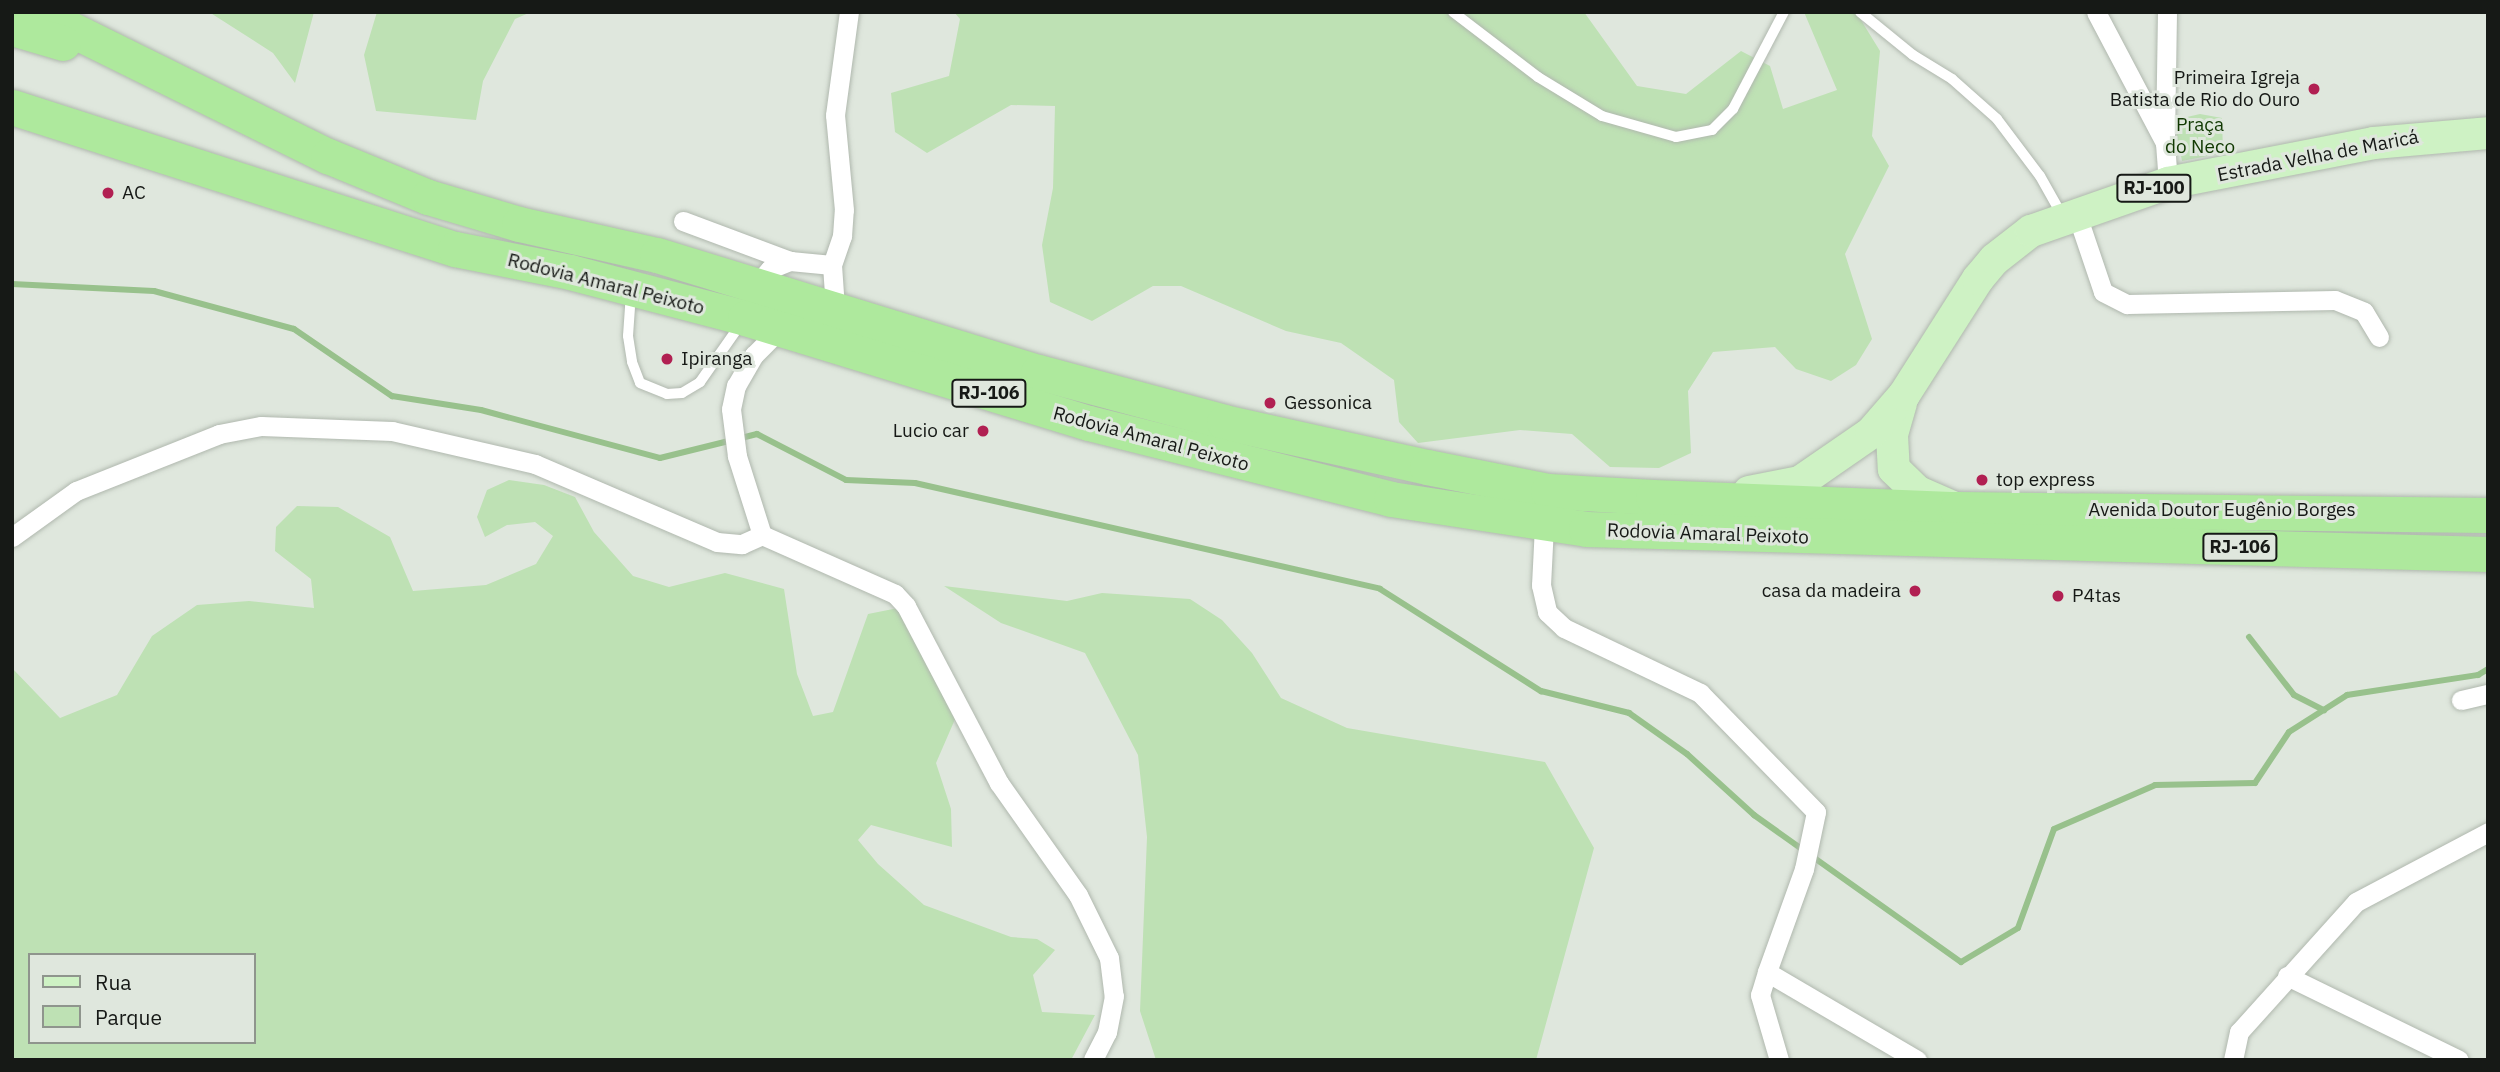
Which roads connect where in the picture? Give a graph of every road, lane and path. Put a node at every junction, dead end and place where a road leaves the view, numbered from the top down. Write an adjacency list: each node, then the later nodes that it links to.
1 (36, 12): 13 (highway, Rodovia Amaral Peixoto / RJ-106)
2 (849, 12): 19 (street)
3 (1453, 12): 4 (lane)
4 (1784, 12)
5 (1860, 12): 16 (lane)
6 (2095, 12): 12 (street)
7 (2167, 12): 12 (street)
8 (12, 28): 13 (highway)
9 (12, 88): 15 (highway)
10 (12, 107): 15 (highway, Rodovia Amaral Peixoto / RJ-106)
11 (2488, 133): 14 (main road, Estrada Velha de Maricá / RJ-100)
12 (2165, 143): 14 (street)
13 (328, 156): 20 (highway, Rodovia Amaral Peixoto / RJ-106)
14 (2168, 183): 16 (main road, Estrada Velha de Maricá / RJ-100)
15 (308, 203): 21 (highway, Rodovia Amaral Peixoto / RJ-106)
16 (2071, 217): 25 (street); 26 (main road, Estrada Velha de Maricá / RJ-100)
17 (683, 221): 18 (street)
18 (790, 261): 19 (street); 20 (street)
19 (832, 265): 22 (street)
20 (756, 285): 22 (highway, Rodovia Amaral Peixoto / RJ-106)
21 (631, 289): 23 (highway, Rodovia Amaral Peixoto / RJ-106); 23 (lane)
22 (835, 308): 27 (highway, Rodovia Amaral Peixoto / RJ-106)
23 (745, 318): 24 (highway, Rodovia Amaral Peixoto / RJ-106)
24 (781, 328): 30 (highway, Rodovia Amaral Peixoto / RJ-106); 31 (street)
25 (2379, 337)
26 (1904, 395): 27 (main road, Estrada Velha de Maricá / RJ-100); 28 (main road, Estrada Velha de Maricá / RJ-100)
27 (1653, 497): 28 (highway, Rodovia Amaral Peixoto / RJ-106)
28 (1957, 509): 29 (highway, Avenida Doutor Eugênio Borges / RJ-106)
29 (2488, 515)
30 (1544, 526): 33 (highway, Rodovia Amaral Peixoto / RJ-106); 38 (street)
31 (762, 535): 32 (street); 40 (street)
32 (12, 537)
33 (1991, 541): 34 (highway, Avenida Doutor Eugênio Borges / RJ-106)
34 (2488, 554)
35 (2488, 694): 36 (street)
36 (2461, 700)
37 (2488, 832): 39 (street)
38 (1767, 972): 41 (street); 42 (street)
39 (2287, 976): 43 (street); 44 (street)
40 (1093, 1060)
41 (1779, 1060)
42 (1917, 1060)
43 (2233, 1060)
44 (2459, 1060)

